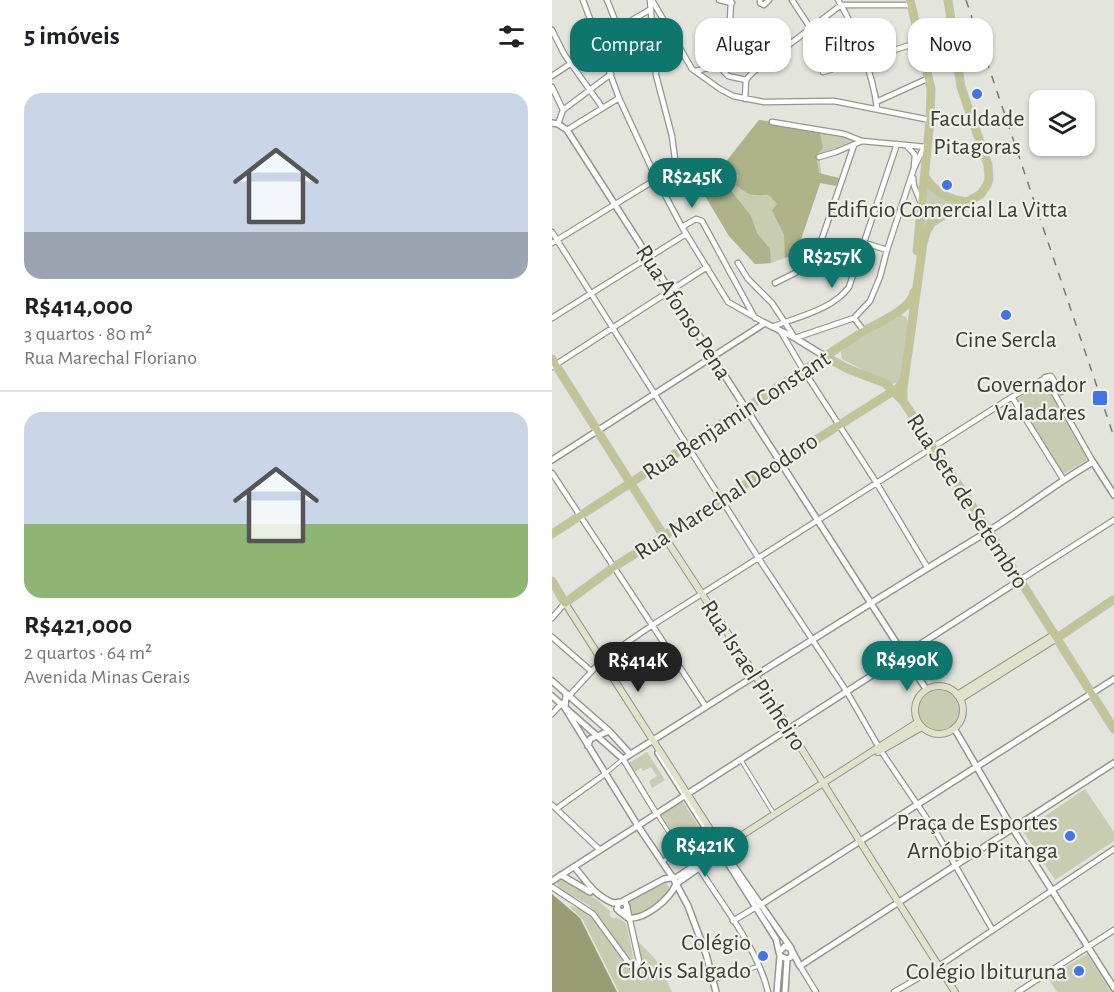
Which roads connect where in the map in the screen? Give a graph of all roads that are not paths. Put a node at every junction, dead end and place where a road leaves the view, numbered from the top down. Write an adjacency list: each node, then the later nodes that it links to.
1 (583, 0): 14 (street)
2 (607, 0): 13 (street)
3 (651, 0): 13 (street); 25 (street)
4 (719, 0): 10 (street)
5 (760, 0): 6 (street)
6 (769, 0)
7 (792, 0): 16 (street)
8 (838, 0): 12 (street)
9 (948, 0): 58 (main road, Rua Sete de Setembro)
10 (732, 2): 15 (street)
11 (910, 2): 12 (street); 19 (main road)
12 (841, 5): 17 (street); 18 (street)
13 (651, 9): 51 (street)
14 (590, 18)
15 (730, 18)
16 (804, 18)
17 (825, 18)
18 (847, 18)
19 (914, 18)
20 (552, 30): 22 (street)
21 (803, 35): 32 (street)
22 (570, 61)
23 (570, 64): 30 (street)
24 (577, 72): 34 (street)
25 (695, 72): 36 (street)
26 (724, 72): 32 (street)
27 (868, 72): 37 (street)
28 (928, 72): 31 (main road)
29 (611, 74): 34 (street); 35 (street)
30 (552, 76)
31 (929, 78): 37 (street); 41 (main road)
32 (746, 80): 36 (street)
33 (552, 87): 40 (street)
34 (591, 91): 38 (street); 40 (street)
35 (620, 98): 38 (street); 55 (street)
36 (745, 99): 39 (street)
37 (876, 102): 39 (street)
38 (602, 106): 44 (street)
39 (877, 108): 41 (street)
40 (563, 110): 43 (street, Rua Afonso Pena)
41 (930, 120): 49 (main road)
42 (771, 122): 45 (street)
43 (555, 124): 44 (street, Rua Afonso Pena)
44 (567, 130): 59 (street, Rua Afonso Pena)
45 (862, 141): 46 (street); 47 (street)
46 (897, 144): 48 (street); 64 (street)
47 (854, 145): 50 (street); 69 (street)
48 (907, 146): 49 (street); 52 (street)
49 (926, 147): 52 (street); 54 (main road)
50 (819, 157)
51 (676, 167): 53 (street); 55 (street)
52 (914, 168): 56 (street); 57 (street)
53 (698, 177)
54 (925, 177): 56 (main road); 58 (main road)
55 (656, 178): 59 (street); 60 (street)
56 (919, 200): 57 (street); 72 (main road, Rua Benjamin Constant)
57 (903, 202): 65 (street)
58 (967, 202): 78 (main road, Rua Sete de Setembro)
59 (614, 204): 63 (street); 66 (street, Rua Afonso Pena)
60 (682, 227): 62 (street); 74 (street)
61 (552, 232): 63 (street)
62 (686, 234): 66 (street); 68 (street)
63 (554, 241): 71 (street)
64 (865, 243): 65 (street); 76 (street)
65 (886, 250): 75 (street)
66 (648, 256): 70 (street, Rua Afonso Pena); 71 (street)
67 (738, 263): 76 (street)
68 (707, 267): 70 (street); 74 (street)
69 (775, 283)
70 (670, 291): 80 (street); 86 (street, Rua Afonso Pena)
71 (591, 293): 73 (street); 80 (street)
72 (896, 313): 78 (main road); 81 (main road, Rua Benjamin Constant)
73 (552, 318)
74 (755, 318): 77 (street)
75 (854, 318): 81 (street); 83 (street)
76 (785, 321): 79 (street); 83 (street)
77 (765, 323): 79 (street); 86 (street)
78 (913, 325): 91 (main road, Rua Sete de Setembro)
79 (772, 327): 82 (street)
80 (613, 328): 88 (street); 95 (street)
81 (864, 331): 84 (main road, Rua Benjamin Constant)
82 (781, 332): 83 (street); 85 (street)
83 (795, 338): 85 (street); 87 (street)
84 (847, 341): 87 (main road, Rua Benjamin Constant); 89 (main road)
85 (790, 348): 90 (street)
86 (714, 356): 95 (street); 98 (street, Rua Afonso Pena)
87 (826, 357): 89 (main road); 90 (main road, Rua Benjamin Constant)
88 (553, 364): 100 (main road, Rua Israel Pinheiro)
89 (848, 369): 94 (main road)
90 (804, 371): 98 (main road, Rua Benjamin Constant); 99 (street)
91 (906, 376): 94 (main road, Rua Marechal Deodoro); 97 (main road, Rua Sete de Setembro)
92 (1048, 377): 93 (street); 96 (street); 105 (street)
93 (1065, 388)
94 (894, 390): 97 (main road); 99 (main road, Rua Marechal Deodoro)
95 (655, 394): 100 (street); 102 (street)
96 (1012, 397): 101 (street); 107 (street)
97 (903, 401): 101 (main road, Rua Sete de Setembro)
98 (746, 409): 102 (main road, Rua Benjamin Constant); 104 (street, Rua Afonso Pena)
99 (838, 424): 104 (main road, Rua Marechal Deodoro); 108 (street)
100 (599, 431): 103 (street); 109 (main road, Rua Israel Pinheiro)
101 (933, 446): 108 (street); 115 (main road, Rua Sete de Setembro)
102 (688, 447): 109 (main road, Rua Benjamin Constant); 111 (street)
103 (552, 460)
104 (781, 462): 111 (main road, Rua Marechal Deodoro); 113 (street, Rua Afonso Pena)
105 (1093, 462): 107 (street); 110 (street)
106 (552, 473): 112 (street)
107 (1063, 479): 115 (street)
108 (876, 482): 113 (street); 120 (street)
109 (630, 483): 112 (main road, Rua Benjamin Constant); 117 (main road, Rua Israel Pinheiro)
110 (1114, 495)
111 (722, 500): 117 (main road, Rua Marechal Deodoro); 118 (street)
112 (580, 515): 116 (main road, Rua Benjamin Constant); 119 (street)
113 (817, 520): 118 (street); 126 (street, Rua Afonso Pena)
114 (1114, 520): 121 (street)
115 (989, 531): 120 (street); 121 (main road, Rua Sete de Setembro)
116 (552, 534)
117 (664, 536): 119 (main road, Rua Marechal Deodoro); 123 (main road, Rua Israel Pinheiro)
118 (759, 559): 123 (street); 131 (street)
119 (614, 567): 125 (main road, Rua Marechal Deodoro); 128 (street)
120 (927, 567): 126 (street)
121 (1020, 580): 130 (main road, Rua Sete de Setembro); 132 (street)
122 (552, 581): 125 (main road)
123 (702, 595): 128 (street); 135 (main road, Rua Israel Pinheiro)
124 (1113, 600): 130 (main road)
125 (565, 603): 127 (street, Rua Marechal Deodoro); 133 (main road)
126 (870, 603): 131 (street); 132 (street, Rua Afonso Pena)
127 (552, 618)
128 (651, 626): 133 (street); 145 (street)
129 (552, 636): 134 (street)
130 (1056, 636): 140 (main road, Rua Sete de Setembro); 143 (main road)
131 (811, 640): 135 (street); 139 (street)
132 (904, 654): 138 (street, Rua Afonso Pena); 139 (street)
133 (603, 659): 134 (street); 153 (main road)
134 (591, 671): 142 (street)
135 (755, 675): 145 (street); 149 (main road, Rua Israel Pinheiro)
136 (1114, 679): 140 (street)
137 (552, 681): 142 (street)
138 (926, 690): 143 (main road); 147 (main road)
139 (846, 692): 149 (street); 155 (street)
140 (1091, 693): 150 (main road, Rua Sete de Setembro); 160 (street)
141 (552, 696): 144 (street)
142 (566, 697): 144 (street); 151 (street)
143 (959, 697): 148 (main road)
144 (563, 706): 146 (street); 152 (street); 154 (street)
145 (706, 707): 153 (street)
146 (552, 714)
147 (920, 725): 148 (main road); 155 (main road)
148 (954, 728): 160 (street)
149 (788, 729): 158 (street); 162 (main road, Rua Israel Pinheiro)
150 (1114, 729)
151 (609, 731): 152 (street); 156 (street)
152 (596, 735): 154 (street); 157 (street)
153 (652, 741): 156 (street); 163 (main road)
154 (590, 749): 161 (street)
155 (880, 749): 162 (main road); 164 (street)
156 (630, 754): 157 (street)
157 (623, 759): 161 (street); 166 (street)
158 (740, 759): 163 (street); 167 (street)
159 (1114, 764): 169 (street)
160 (976, 766): 164 (street); 169 (street)
161 (606, 774): 165 (street); 168 (street)
162 (824, 785): 167 (main road); 170 (main road, Rua Israel Pinheiro); 174 (main road)
163 (685, 794): 166 (street); 174 (main road)
164 (917, 803): 170 (street); 176 (street)
165 (554, 807): 172 (street)
166 (656, 813): 168 (street); 173 (street)
167 (774, 814): 174 (main road)
168 (638, 826): 172 (street); 175 (street)
169 (1013, 829): 176 (street); 186 (street)
170 (860, 842): 188 (main road, Rua Israel Pinheiro); 189 (street)
171 (1114, 849): 186 (street)
172 (600, 850): 177 (street)
173 (680, 850): 175 (street); 178 (street)
174 (722, 850): 178 (street); 179 (street); 189 (street)
175 (662, 862): 183 (street)
176 (954, 867): 188 (street); 193 (street)
177 (575, 868): 180 (street); 181 (street)
178 (692, 868): 183 (street)
179 (699, 868): 183 (street); 192 (street)
180 (562, 875): 182 (street); 184 (street)
181 (586, 880): 184 (street); 187 (street)
182 (552, 881)
183 (675, 881): 187 (street); 191 (street); 202 (street)
184 (582, 886): 190 (street)
185 (552, 887): 191 (street)
186 (1052, 890): 193 (street); 195 (street)
187 (623, 903): 190 (street); 191 (street)
188 (900, 903): 200 (street); 201 (main road, Rua Israel Pinheiro)
189 (758, 906): 192 (street); 196 (street); 197 (street)
190 (619, 910): 191 (street)
191 (632, 920)
192 (733, 921): 199 (street)
193 (992, 929): 201 (street)
194 (1114, 930): 195 (street)
195 (1088, 947): 203 (street); 211 (street)
196 (791, 950): 197 (street); 198 (street); 200 (street)
197 (779, 954): 198 (street); 206 (street)
198 (787, 959): 207 (street)
199 (759, 966): 202 (street); 205 (street)
200 (800, 966): 208 (street)
201 (939, 966): 209 (street); 210 (main road, Rua Israel Pinheiro)
202 (713, 980): 204 (street)
203 (1114, 988)
204 (716, 992)
205 (768, 992)
206 (777, 992)
207 (785, 992)
208 (816, 992)
209 (894, 992)
210 (955, 992)
211 (1018, 992)

